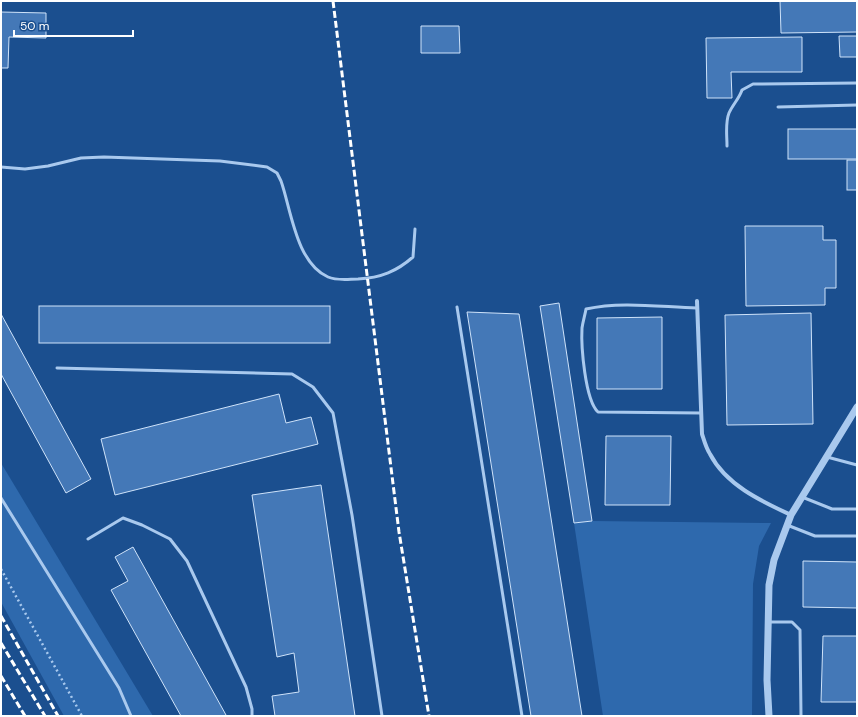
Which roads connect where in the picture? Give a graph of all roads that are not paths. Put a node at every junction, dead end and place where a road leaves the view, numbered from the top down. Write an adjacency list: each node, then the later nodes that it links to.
1 (857, 84): 4 (lane)
2 (857, 104): 3 (lane)
3 (778, 107)
4 (727, 146)
5 (1, 167): 6 (lane)
6 (415, 229)
7 (697, 301): 9 (street)
8 (457, 307): 26 (lane)
9 (697, 308): 12 (street); 12 (lane)
10 (57, 368): 25 (lane)
11 (857, 407): 13 (street)
12 (701, 413): 18 (street)
13 (827, 456): 14 (lane); 15 (street)
14 (857, 464)
15 (802, 497): 17 (lane); 18 (street)
16 (1, 498): 23 (lane)
17 (857, 508)
18 (791, 515): 19 (street)
19 (787, 524): 20 (lane); 22 (street)
20 (857, 536)
21 (88, 539): 24 (lane)
22 (768, 622): 27 (street); 28 (lane)
23 (131, 716)
24 (252, 716)
25 (382, 716)
26 (522, 716)
27 (769, 716)
28 (801, 716)

